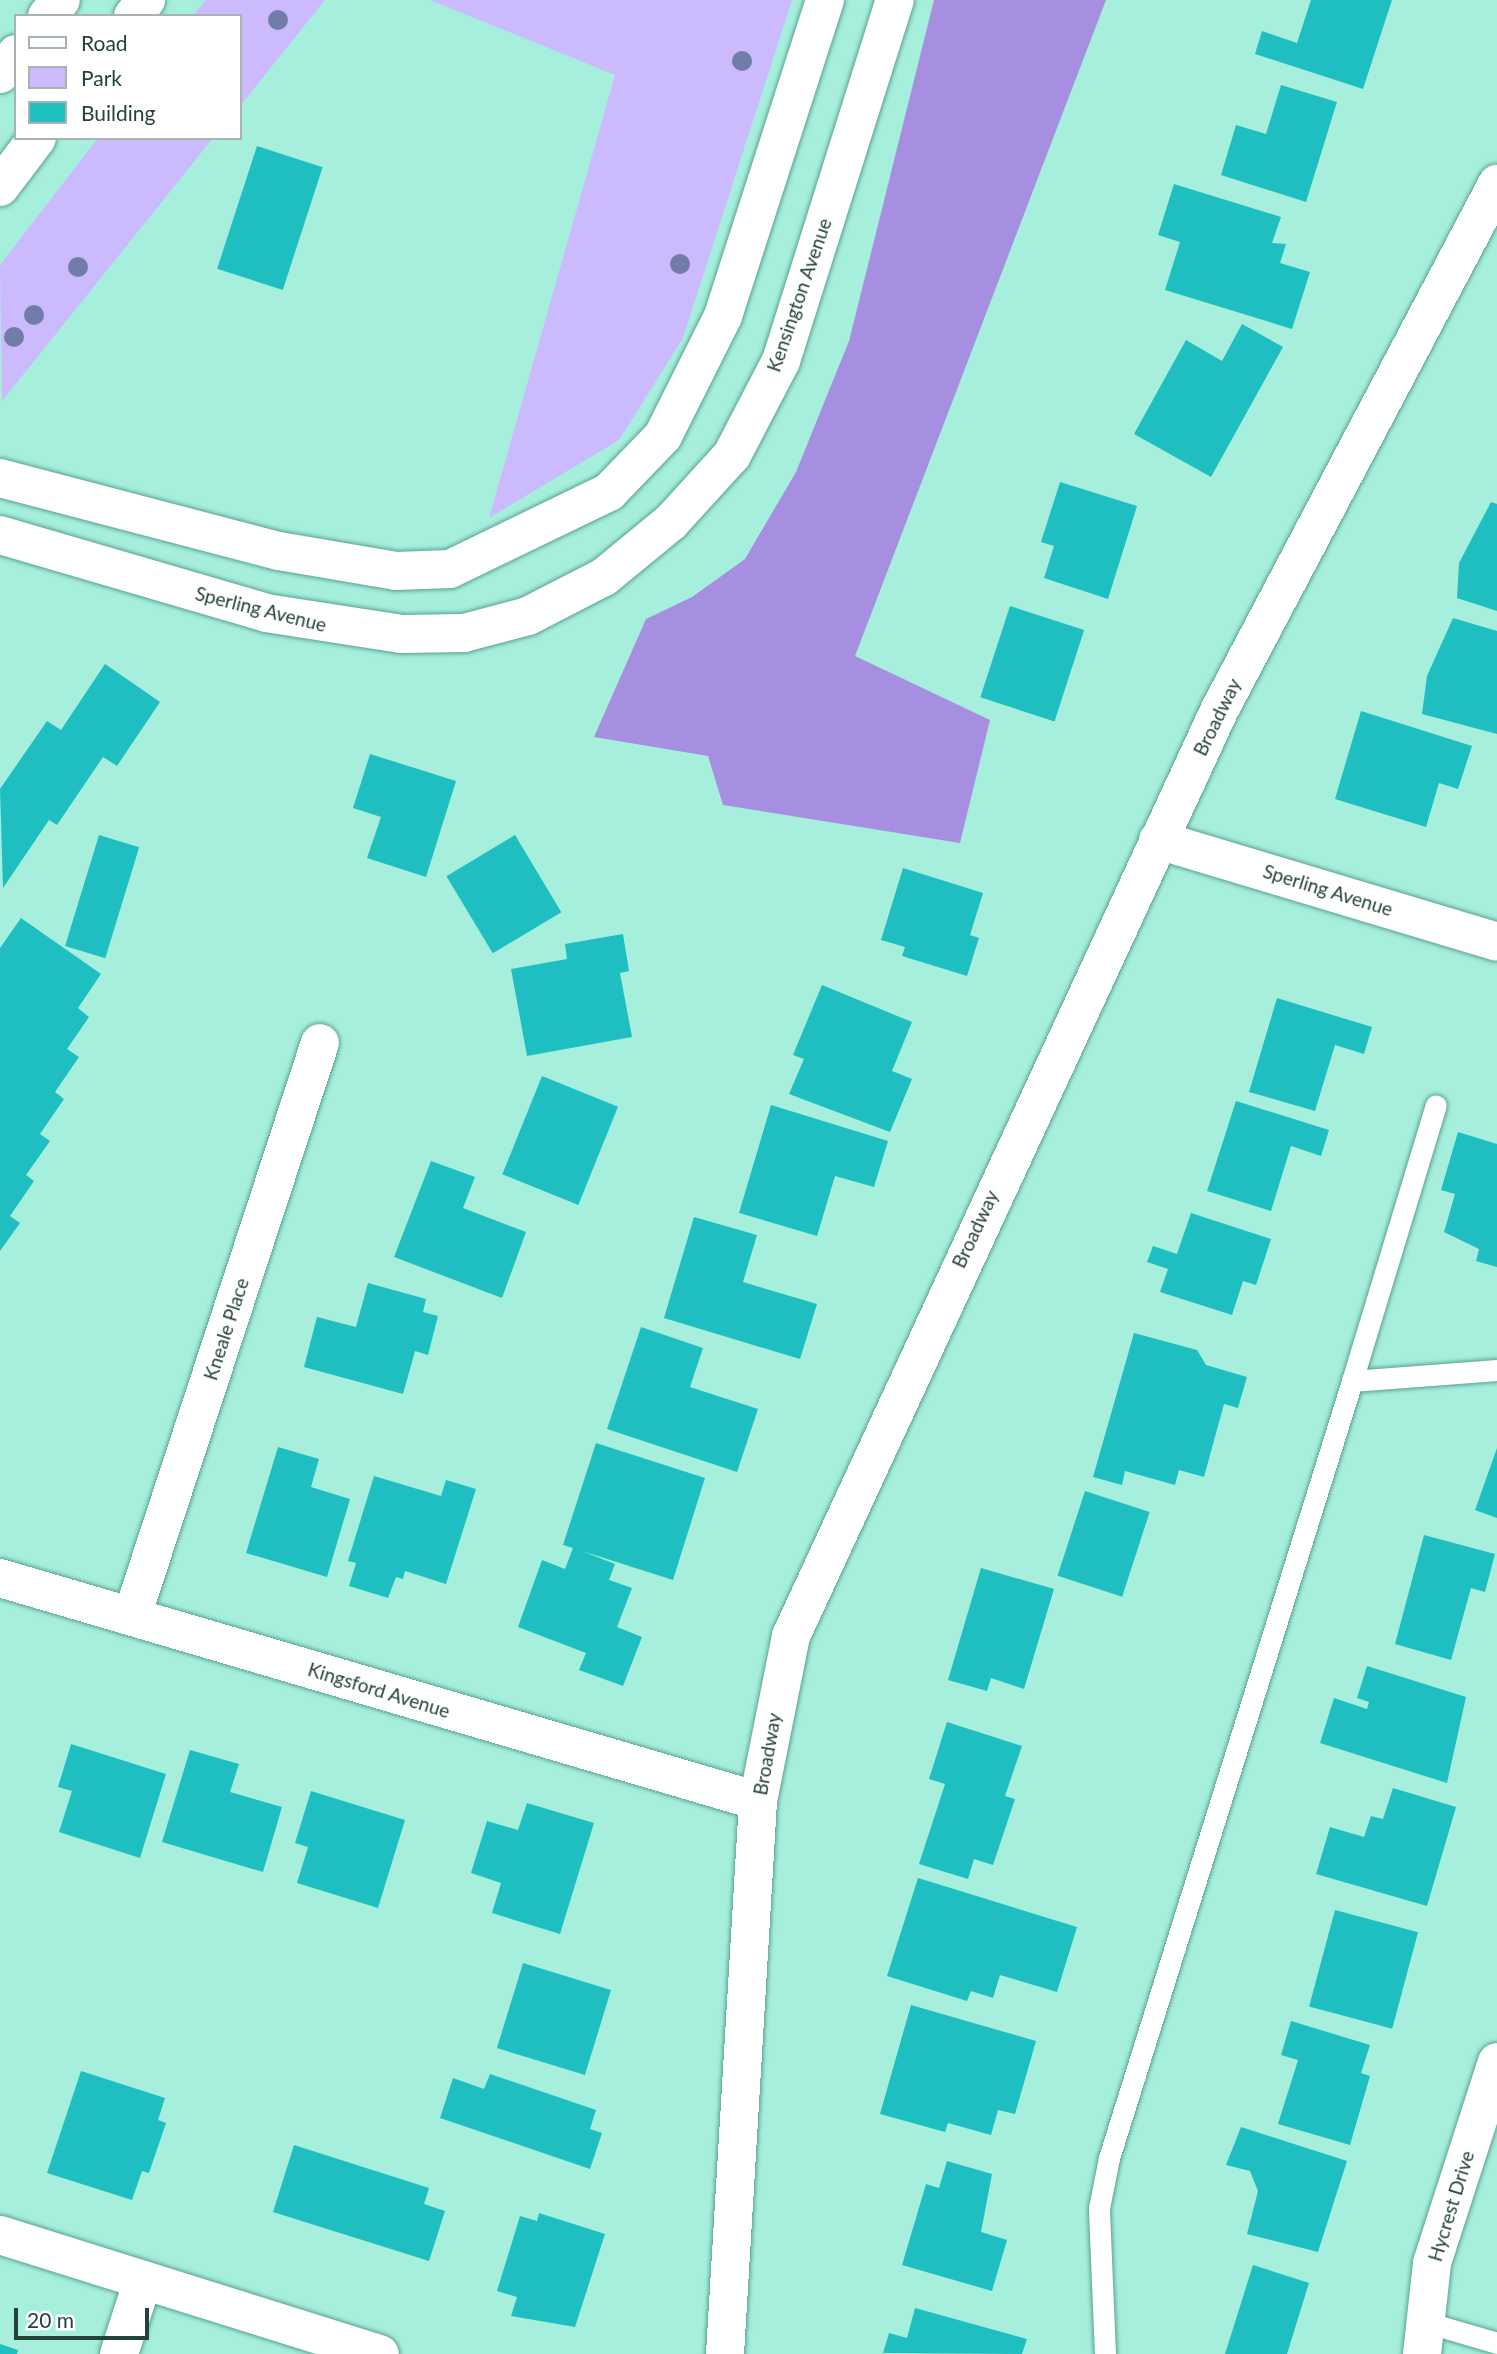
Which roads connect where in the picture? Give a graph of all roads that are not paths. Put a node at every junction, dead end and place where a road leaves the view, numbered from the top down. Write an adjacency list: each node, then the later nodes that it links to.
1 (61, 0): 5 (street)
2 (146, 0): 6 (street)
3 (825, 0): 12 (street)
4 (895, 0): 14 (street, Kensington Avenue)
5 (49, 14)
6 (135, 14)
7 (14, 56): 8 (street)
8 (0, 74)
9 (35, 140): 11 (street)
10 (1497, 184): 15 (street, Broadway)
11 (0, 187)
12 (0, 478)
13 (0, 535): 14 (street, Sperling Avenue)
14 (528, 616)
15 (1158, 840): 16 (street, Sperling Avenue); 23 (street, Broadway)
16 (1497, 942)
17 (320, 1043): 22 (street, Kneale Place)
18 (1436, 1105): 20 (lane)
19 (1497, 1370): 20 (lane)
20 (1352, 1381): 32 (lane)
21 (0, 1578): 22 (street, Kingsford Avenue)
22 (132, 1616): 23 (street, Kingsford Avenue)
23 (758, 1801): 31 (street, Broadway)
24 (1497, 2062): 27 (street, Hycrest Drive)
25 (0, 2235): 26 (street)
26 (143, 2280): 29 (street); 30 (street)
27 (1422, 2338): 28 (lane)
28 (1497, 2343)
29 (119, 2354)
30 (380, 2354)
31 (725, 2354)
32 (1105, 2354)

